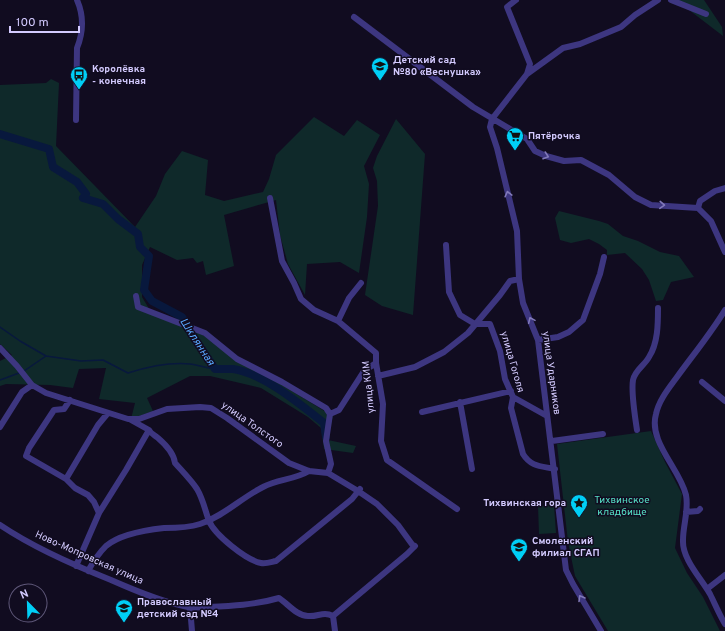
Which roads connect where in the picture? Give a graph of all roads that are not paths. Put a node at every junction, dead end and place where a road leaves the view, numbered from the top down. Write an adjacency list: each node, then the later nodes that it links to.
1 (77, 0): 9 (street)
2 (516, 0): 7 (street)
3 (658, 0): 7 (street)
4 (671, 0): 5 (street)
5 (706, 14)
6 (354, 17): 8 (street)
7 (527, 74): 8 (street)
8 (492, 118): 12 (street, one-way to 12); 16 (street, улица Ударников, one-way to 8)
9 (76, 120)
10 (725, 188): 12 (street)
11 (270, 198): 21 (street, улица КИМ)
12 (698, 208): 14 (street)
13 (446, 245): 22 (street)
14 (725, 252)
15 (604, 257): 23 (street)
16 (519, 279): 22 (street); 23 (street, улица Ударников, one-way to 16)
17 (361, 283): 21 (street)
18 (136, 296): 35 (street)
19 (658, 308): 40 (street)
20 (725, 310): 51 (street)
21 (338, 321): 25 (street, улица КИМ)
22 (475, 324): 26 (street); 29 (street, улица Гоголя)
23 (538, 340): 36 (street, улица Ударников)
24 (0, 348): 28 (street)
25 (376, 363): 26 (street, улица КИМ); 35 (street)
26 (378, 376): 50 (street, улица КИМ)
27 (702, 382): 31 (street)
28 (32, 385): 30 (street); 38 (street)
29 (512, 394): 32 (street); 36 (street); 44 (street, улица Гоголя)
30 (70, 400): 34 (street); 47 (street)
31 (725, 401)
32 (460, 402): 33 (street); 43 (street)
33 (422, 412)
34 (108, 413): 37 (street); 47 (street)
35 (330, 414): 46 (street)
36 (547, 416): 42 (street, улица Ударников)
37 (128, 420): 39 (street); 45 (street, улица Толстого)
38 (0, 427)
39 (148, 430): 52 (street); 53 (street)
40 (637, 430)
41 (603, 434): 42 (street)
42 (552, 441): 44 (street, улица Ударников)
43 (472, 469)
44 (555, 469): 64 (street, улица Ударников, one-way to 44)
45 (309, 471): 46 (street, улица Толстого); 53 (street)
46 (328, 473): 48 (street, улица Толстого)
47 (66, 479): 52 (street)
48 (359, 490): 53 (street); 60 (street, улица Толстого)
49 (700, 509): 51 (street)
50 (457, 510)
51 (686, 512): 58 (street)
52 (99, 513): 55 (street)
53 (210, 521): 56 (street)
54 (0, 525): 55 (street, Ново-Мопровская улица)
55 (76, 566): 56 (street, Ново-Мопровская улица)
56 (88, 571): 59 (street, Ново-Мопровская улица)
57 (725, 574): 58 (street)
58 (707, 589): 61 (street)
59 (190, 607): 60 (street, Ново-Мопровская улица); 62 (street)
60 (333, 616): 63 (street)
61 (725, 624)
62 (192, 631)
63 (335, 631)
64 (601, 631)

